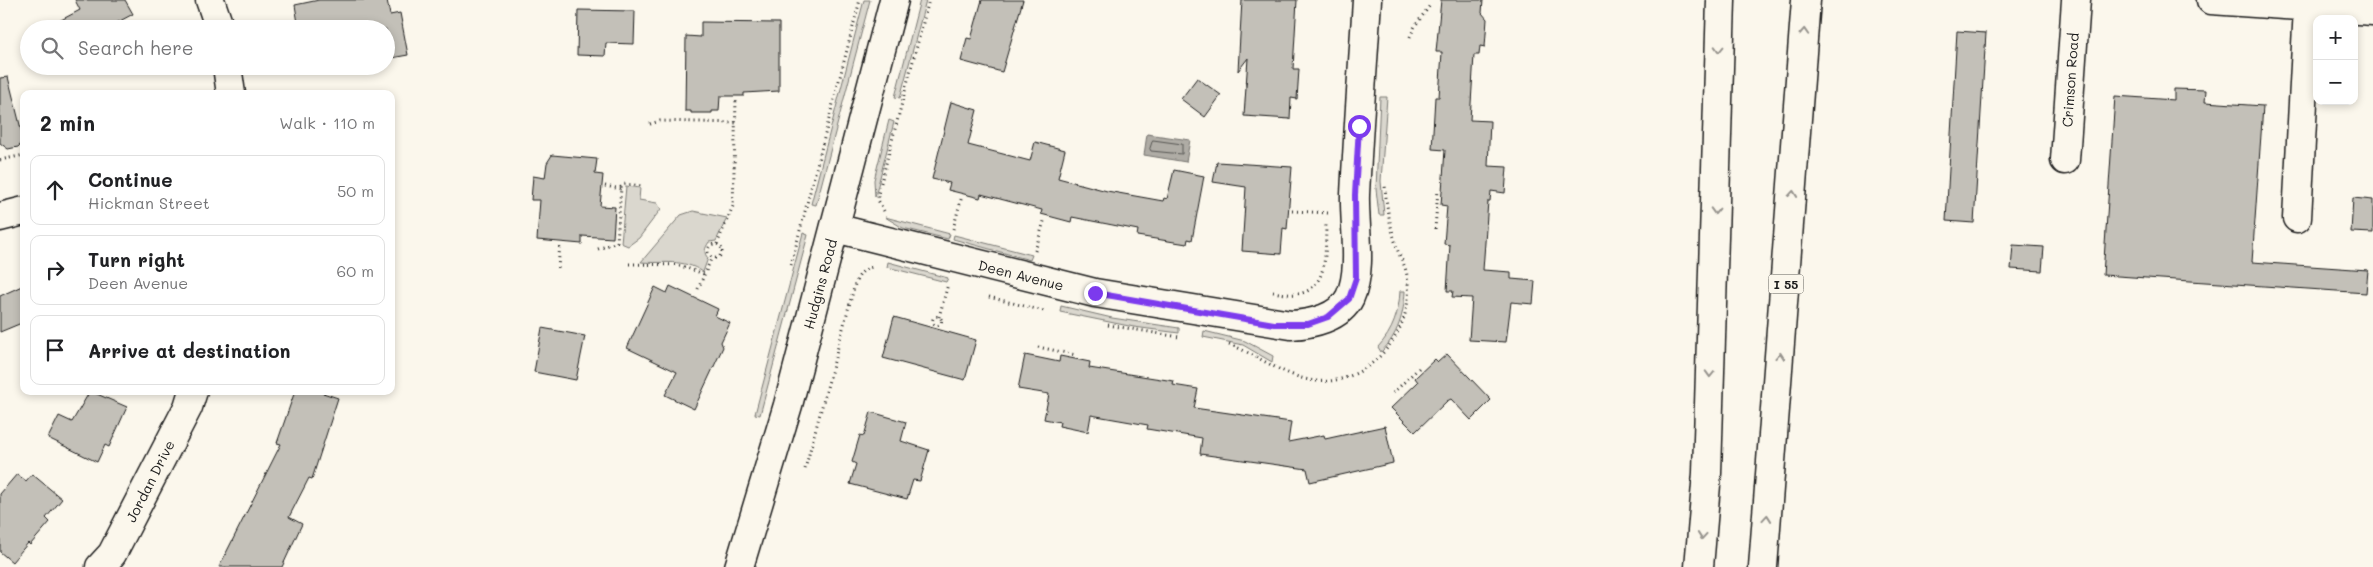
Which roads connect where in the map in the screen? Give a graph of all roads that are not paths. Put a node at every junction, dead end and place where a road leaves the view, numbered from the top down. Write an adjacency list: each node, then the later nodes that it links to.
1 (210, 0): 10 (main road)
2 (894, 0): 17 (main road, Hudgins Road)
3 (1367, 0): 17 (main road, Deen Avenue)
4 (1721, 0): 21 (main road, one-way to 21)
5 (1806, 0): 22 (main road, I 55, one-way to 5)
6 (2076, 0): 13 (main road, Crimson Road)
7 (2211, 0): 8 (main road)
8 (2308, 7): 9 (main road); 16 (main road)
9 (2373, 11)
10 (217, 20)
11 (228, 75): 12 (main road)
12 (230, 90)
13 (2065, 160)
14 (20, 212): 15 (main road)
15 (0, 217)
16 (2297, 218)
17 (835, 228): 20 (main road, Hudgins Road)
18 (191, 395): 19 (main road, Jordan Drive)
19 (100, 567)
20 (739, 567)
21 (1699, 567)
22 (1763, 567)

